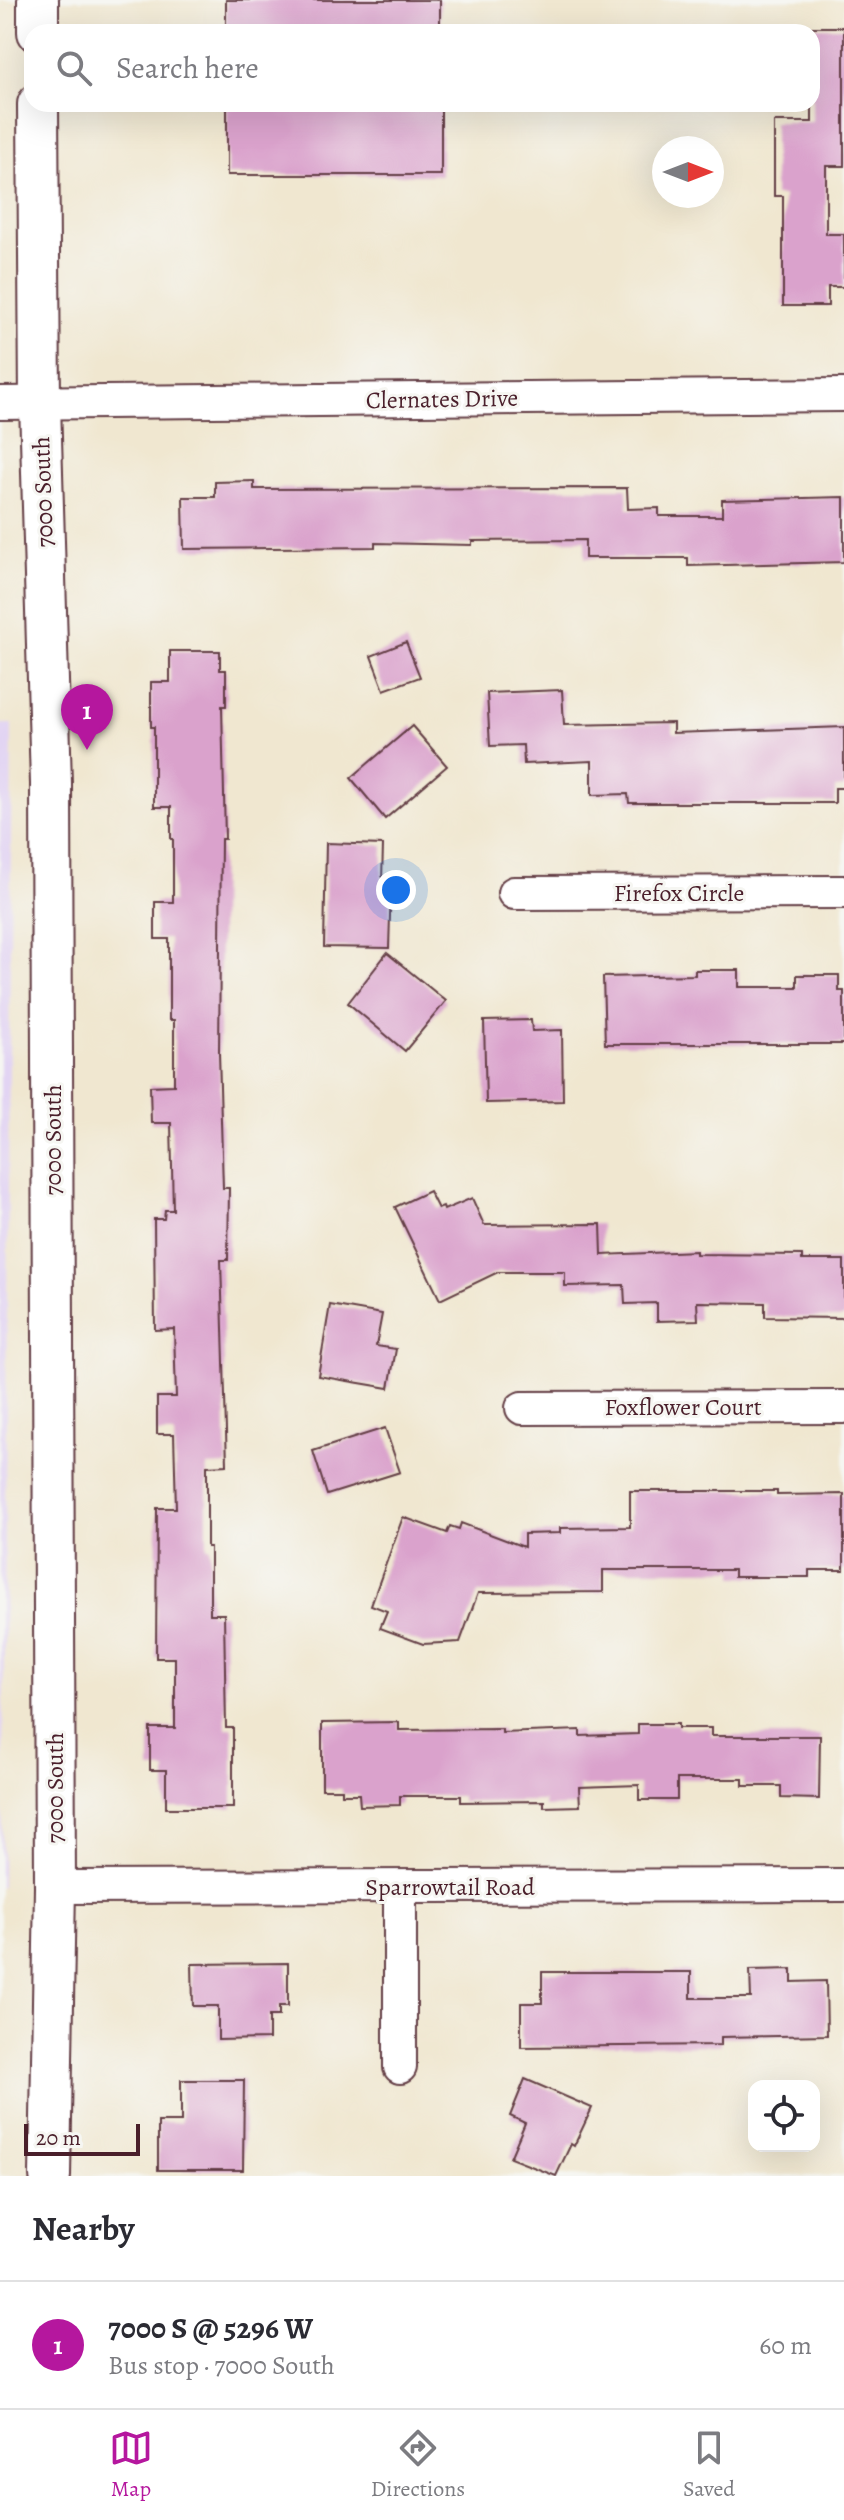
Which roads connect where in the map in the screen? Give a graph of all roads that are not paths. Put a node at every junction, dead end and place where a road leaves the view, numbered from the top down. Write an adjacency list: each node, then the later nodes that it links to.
1 (38, 0): 2 (street)
2 (38, 24)
3 (38, 112): 6 (street, 7000 South)
4 (844, 395): 6 (street, Clernates Drive)
5 (0, 403): 6 (street, Clernates Drive)
6 (40, 403): 12 (street, 7000 South)
7 (844, 892): 8 (street, Firefox Circle)
8 (514, 893)
9 (844, 1407): 10 (street, Foxflower Court)
10 (522, 1408)
11 (844, 1885): 13 (street, Sparrowtail Road)
12 (55, 1887): 13 (street, Sparrowtail Road); 15 (street, 7000 South)
13 (400, 1887): 14 (street)
14 (400, 2067)
15 (50, 2176)

